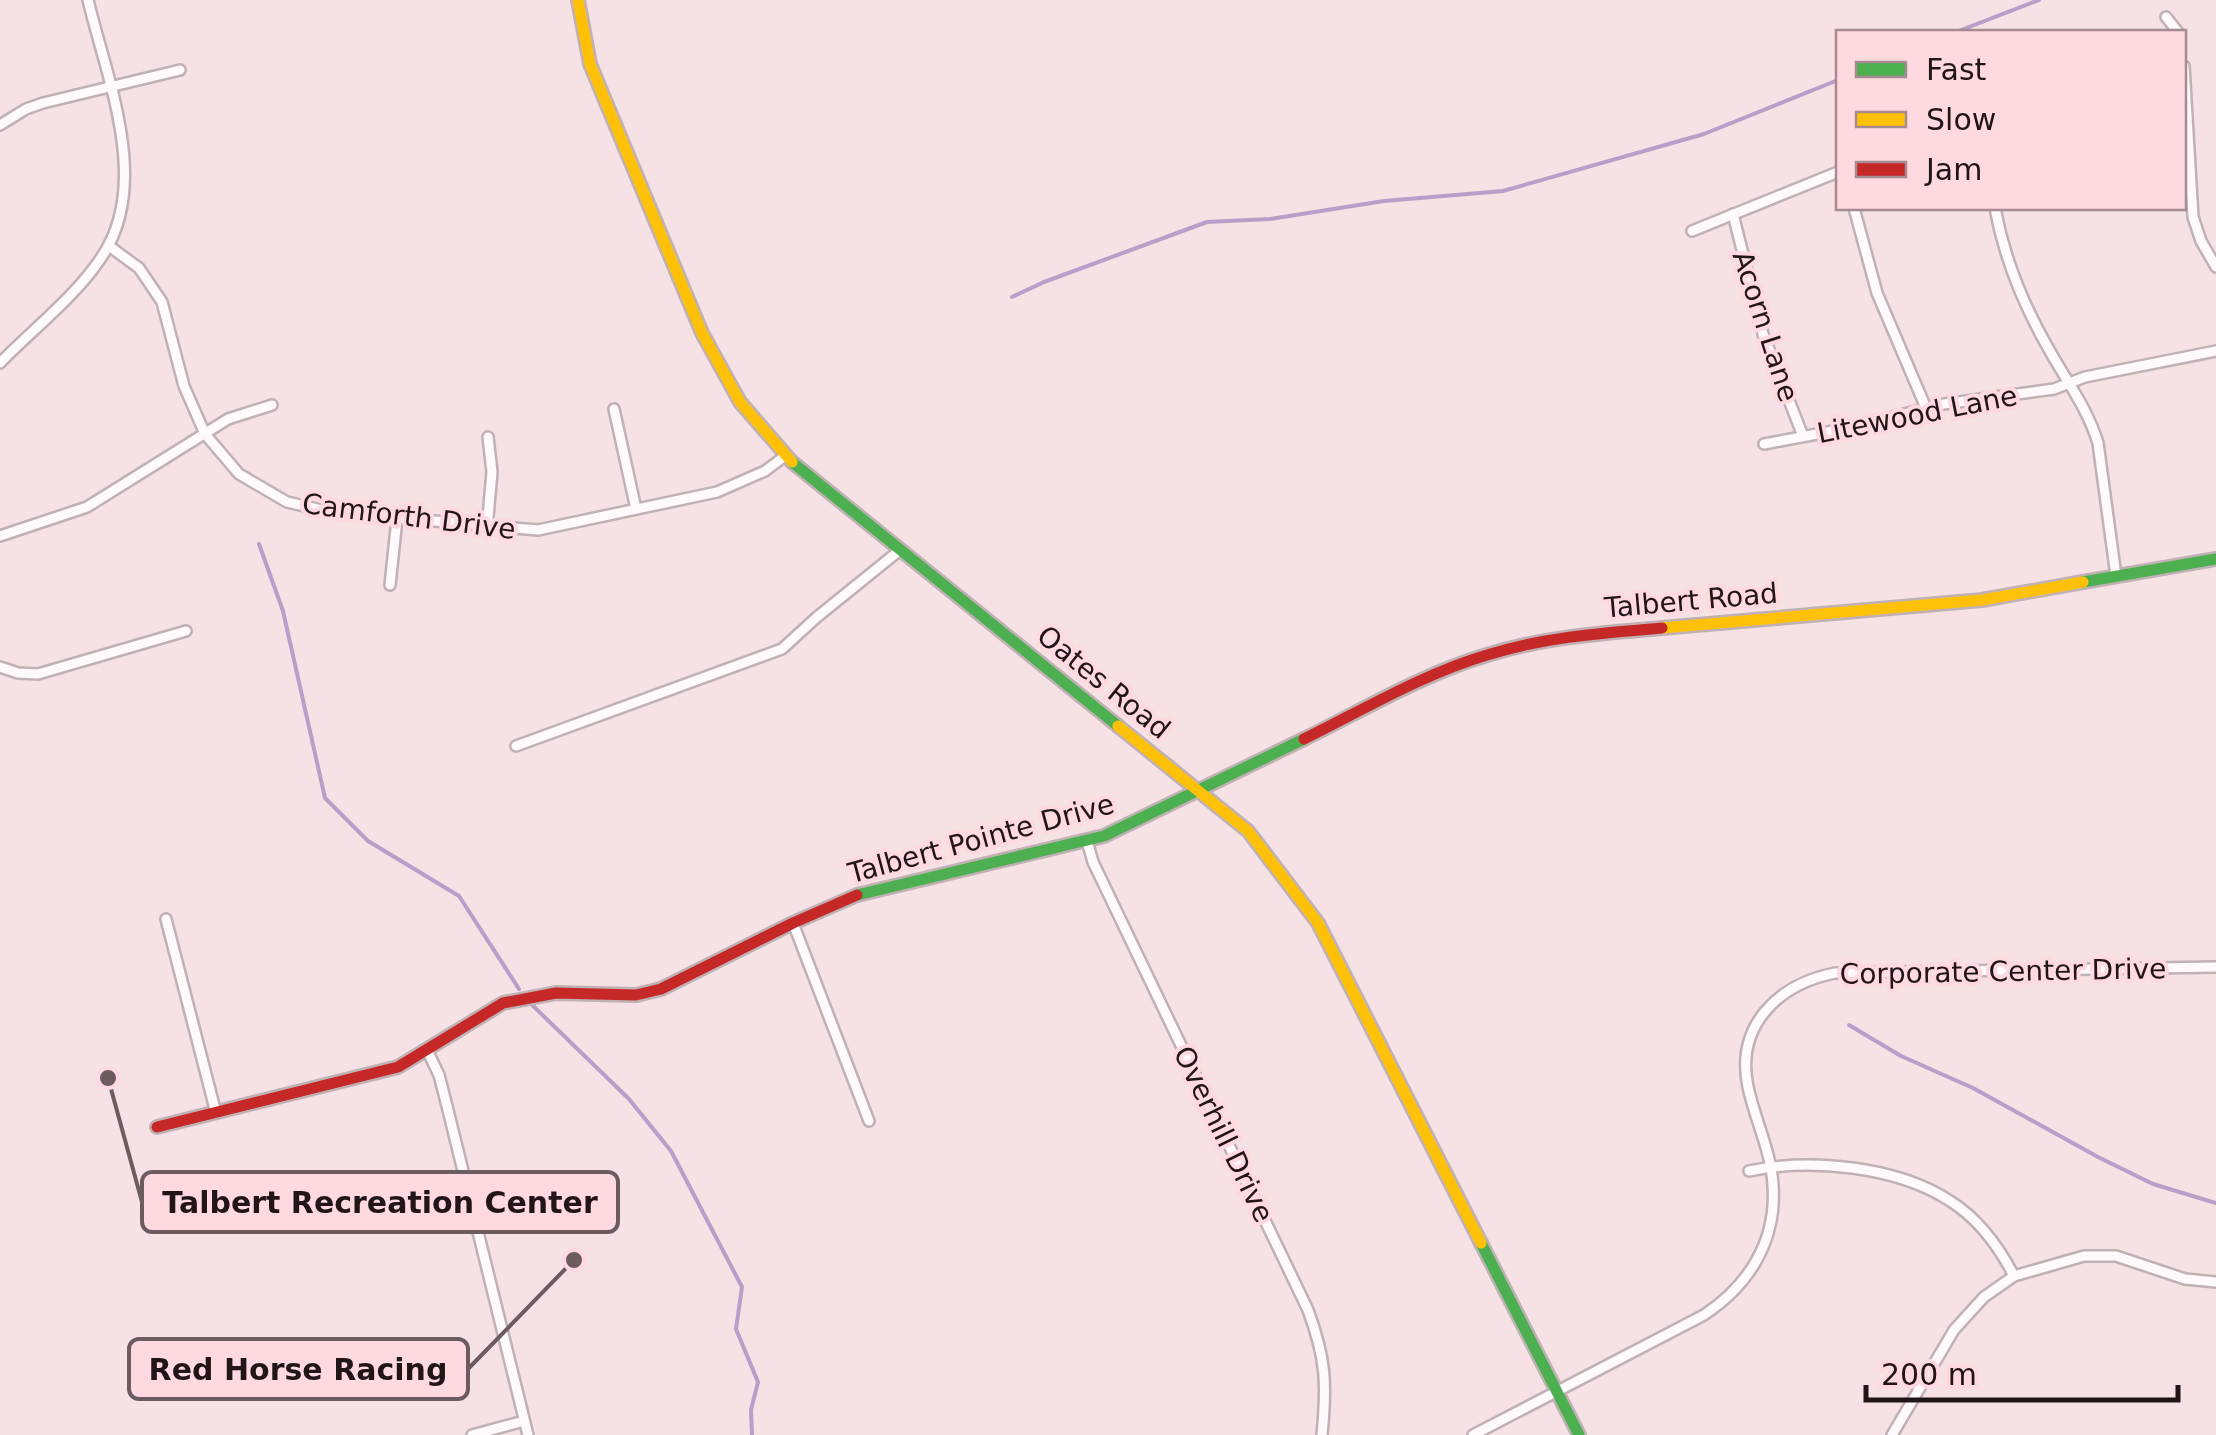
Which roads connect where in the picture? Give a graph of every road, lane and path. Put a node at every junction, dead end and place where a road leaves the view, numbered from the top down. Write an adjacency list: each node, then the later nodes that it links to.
1 (88, 0): 6 (street)
2 (578, 0): 26 (street, Oates Road)
3 (2166, 17): 4 (street)
4 (2176, 30)
5 (180, 70): 6 (street)
6 (109, 86): 8 (street); 14 (street)
7 (2186, 100): 15 (street)
8 (0, 125)
9 (1836, 173): 12 (street)
10 (1855, 210): 20 (street)
11 (1995, 210): 18 (street)
12 (1733, 214): 13 (street); 23 (street, Acorn Lane)
13 (1692, 231)
14 (109, 246): 17 (street); 22 (street, Camforth Drive)
15 (2216, 267)
16 (2216, 351): 18 (street, Litewood Lane)
17 (0, 362)
18 (2070, 384): 20 (street, Litewood Lane); 33 (street)
19 (272, 405): 22 (street)
20 (1926, 408): 23 (street, Litewood Lane)
21 (614, 409): 27 (street)
22 (205, 434): 28 (street, Camforth Drive); 30 (street)
23 (1803, 436): 25 (street, Litewood Lane)
24 (488, 437): 29 (street)
25 (1764, 444)
26 (784, 456): 27 (street, Camforth Drive); 31 (street, Oates Road)
27 (636, 509): 29 (street, Camforth Drive)
28 (397, 519): 29 (street, Camforth Drive); 34 (street)
29 (488, 528)
30 (0, 536)
31 (900, 550): 37 (street); 38 (street, Oates Road)
32 (2216, 559): 33 (street, Talbert Road)
33 (2116, 576): 38 (street, Talbert Road)
34 (390, 585)
35 (186, 631): 36 (street)
36 (0, 667)
37 (516, 746)
38 (1199, 791): 39 (street, Talbert Pointe Drive); 51 (street, Oates Road)
39 (1087, 841): 41 (street, Talbert Pointe Drive); 55 (street, Overhill Drive)
40 (166, 919): 44 (street)
41 (793, 924): 43 (street, Talbert Pointe Drive); 45 (street)
42 (2216, 966): 47 (street, Corporate Center Drive)
43 (428, 1052): 44 (street, Talbert Pointe Drive); 52 (street)
44 (216, 1113): 46 (street, Talbert Pointe Drive)
45 (870, 1121)
46 (157, 1127)
47 (1770, 1167): 48 (street); 49 (street); 51 (street, Corporate Center Drive)
48 (1749, 1172)
49 (2014, 1276): 50 (street); 58 (street)
50 (2216, 1282)
51 (1558, 1392): 56 (street, Corporate Center Drive); 57 (street, Oates Road)
52 (524, 1421): 53 (street); 54 (street)
53 (472, 1435)
54 (528, 1435)
55 (1322, 1435)
56 (1473, 1435)
57 (1579, 1435)
58 (1892, 1435)

